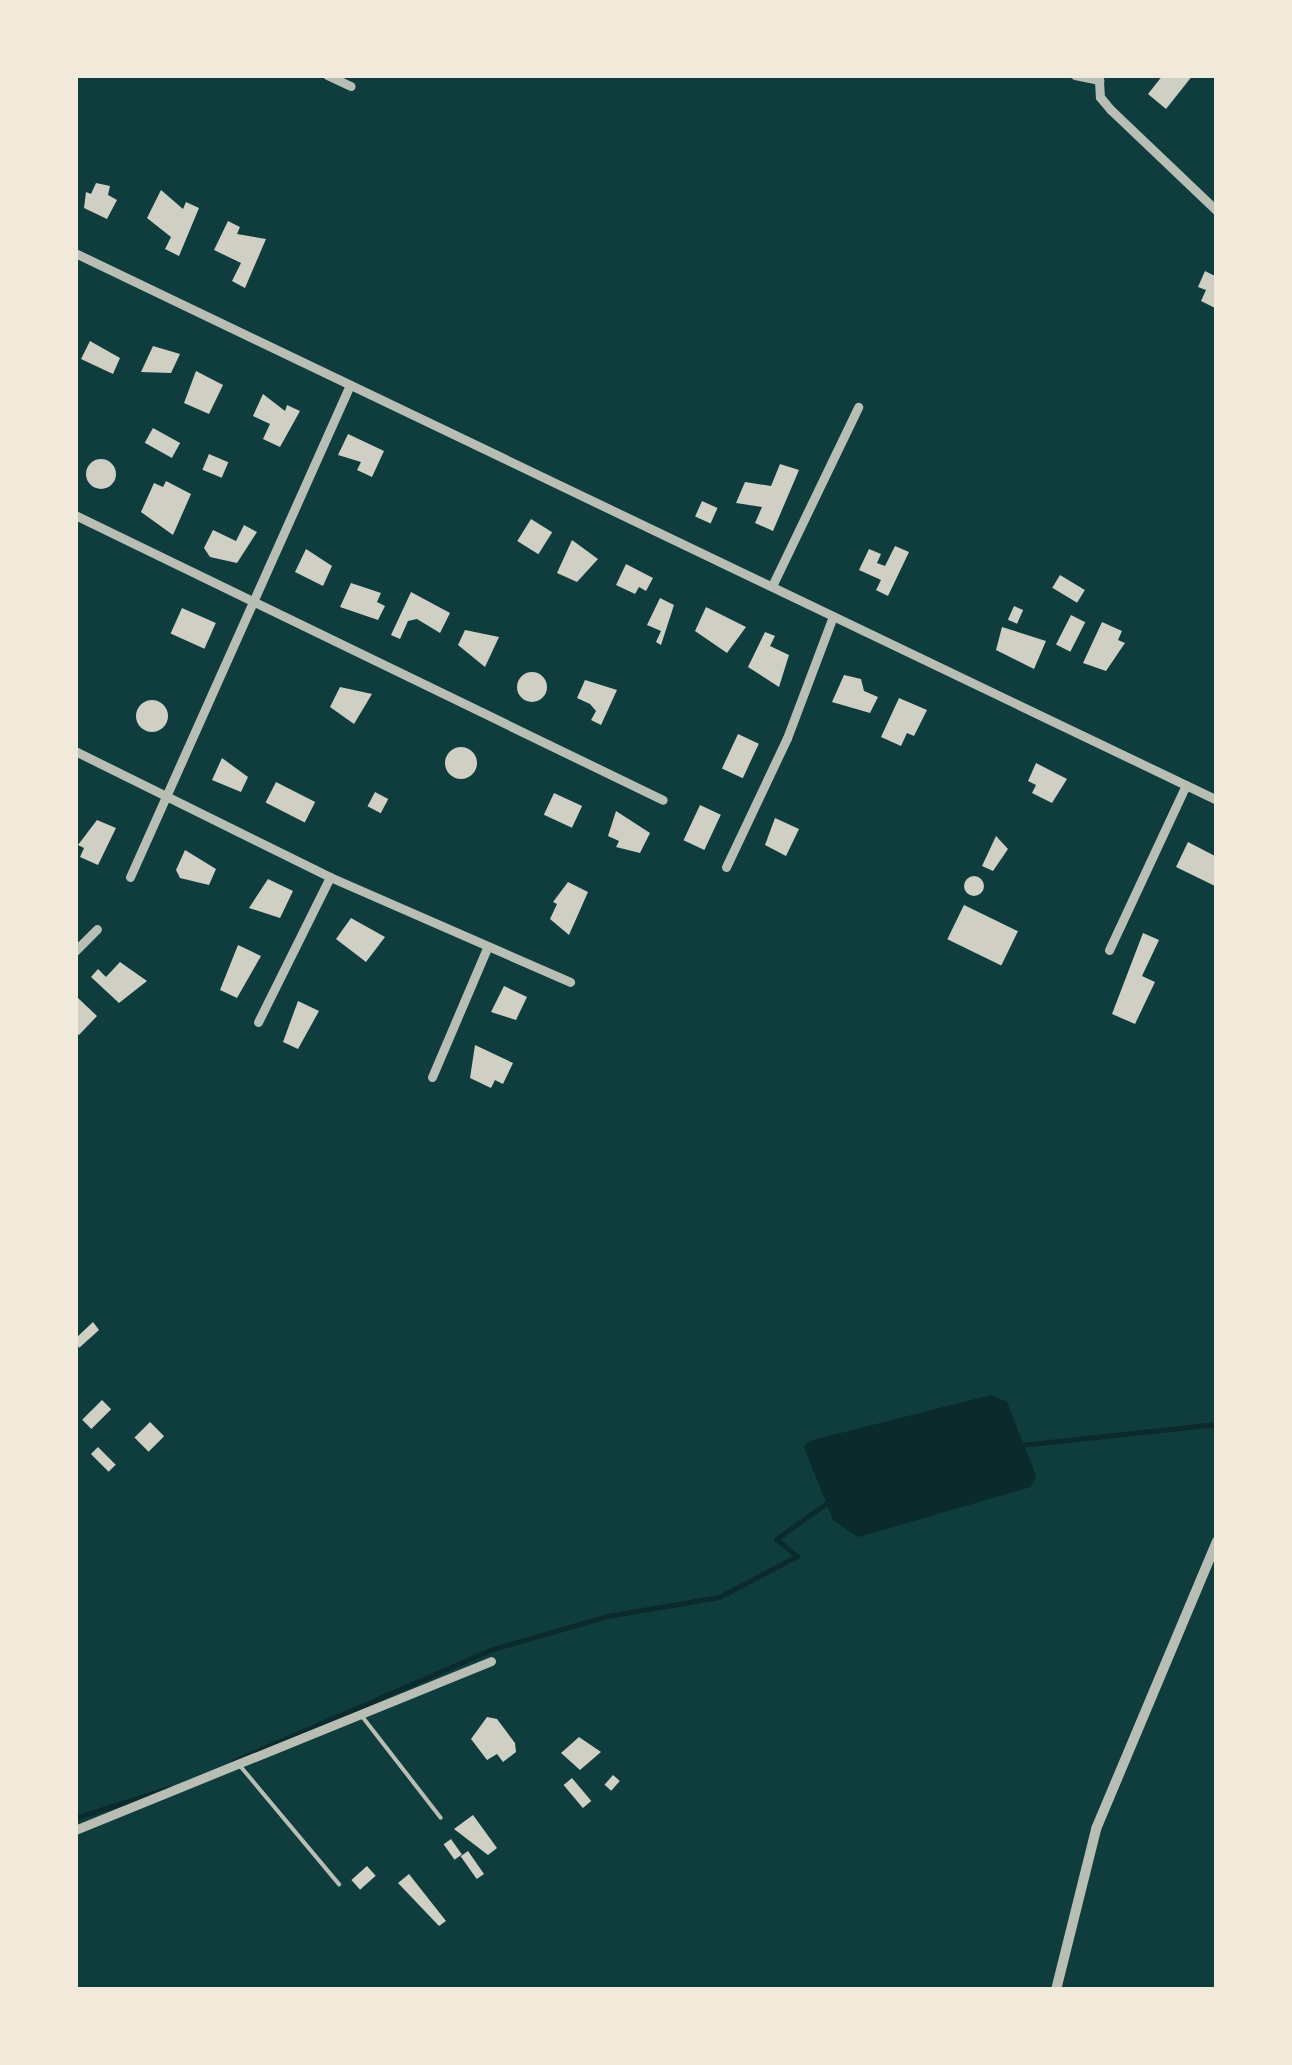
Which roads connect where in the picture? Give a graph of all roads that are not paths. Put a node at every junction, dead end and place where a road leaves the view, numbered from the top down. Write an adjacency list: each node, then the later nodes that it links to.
1 (327, 75): 4 (street)
2 (1075, 75): 3 (street)
3 (1101, 78): 5 (street)
4 (351, 86)
5 (1217, 211)
6 (75, 254): 7 (street)
7 (350, 385): 10 (street); 11 (street)
8 (858, 407): 10 (street)
9 (75, 514): 11 (street)
10 (772, 586): 12 (street)
11 (251, 601): 15 (street); 16 (street)
12 (833, 616): 14 (street); 18 (street)
13 (75, 750): 15 (street)
14 (1186, 785): 17 (street); 23 (street)
15 (166, 796): 19 (street); 20 (street)
16 (663, 800)
17 (1217, 800)
18 (726, 867)
19 (130, 877)
20 (330, 877): 22 (street); 26 (street)
21 (97, 929): 24 (street)
22 (488, 946): 25 (street); 27 (street)
23 (1109, 950)
24 (75, 952)
25 (570, 982)
26 (258, 1022)
27 (432, 1077)
28 (1217, 1541): 35 (street)
29 (491, 1661): 30 (street)
30 (361, 1715): 31 (street); 32 (lane)
31 (241, 1768): 33 (street); 34 (lane)
32 (441, 1818)
33 (75, 1830)
34 (340, 1884)
35 (1056, 1990)

